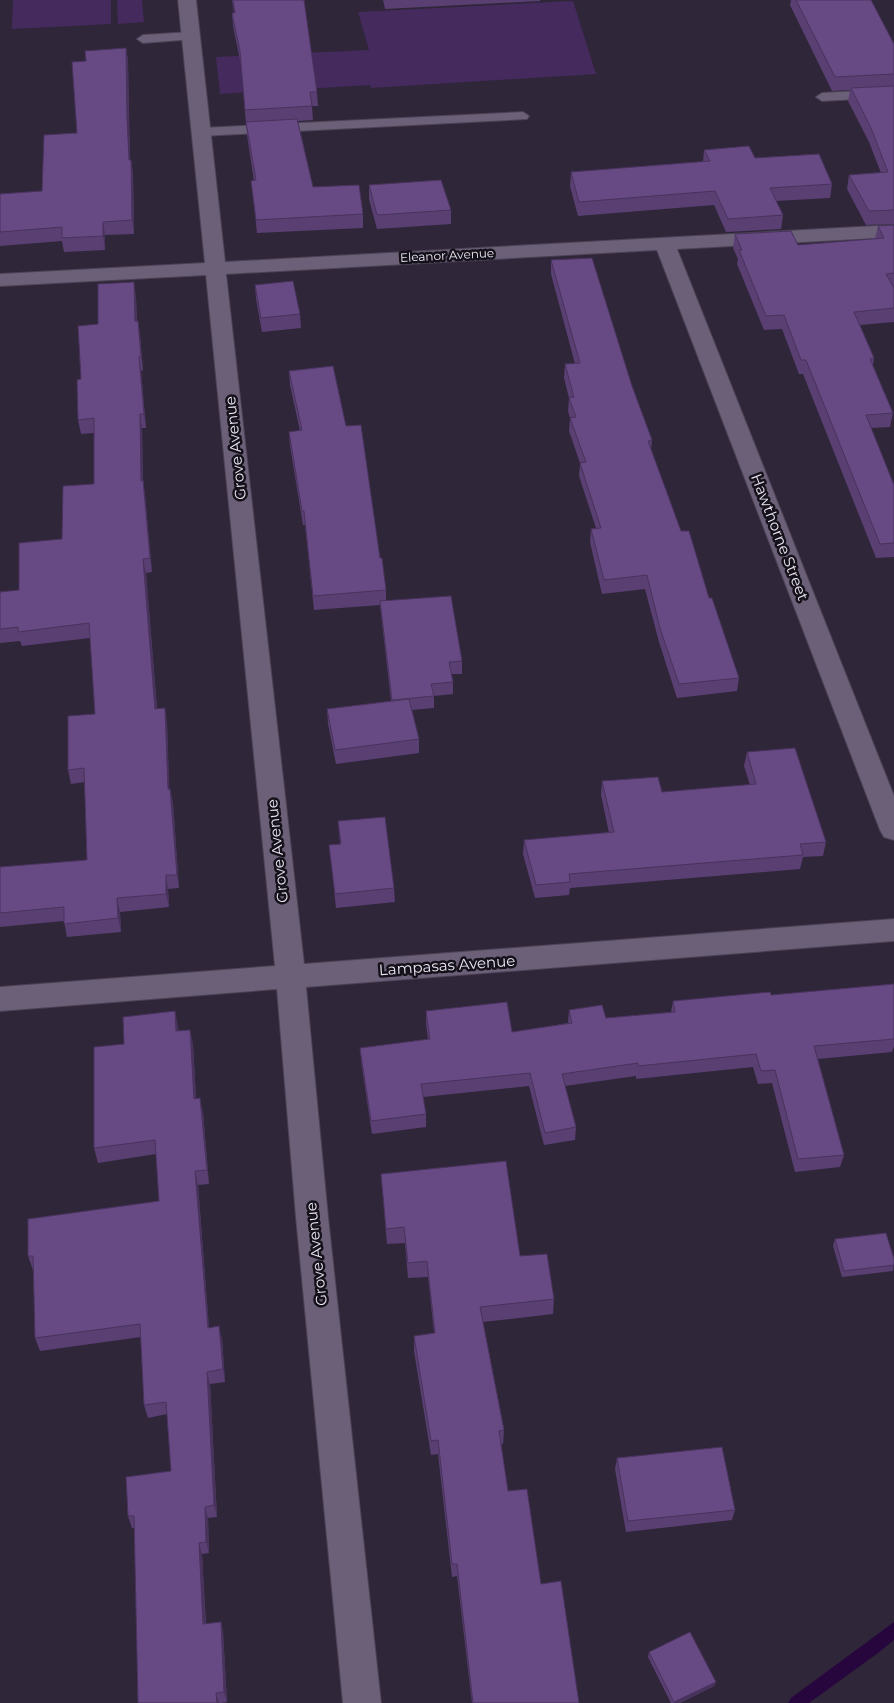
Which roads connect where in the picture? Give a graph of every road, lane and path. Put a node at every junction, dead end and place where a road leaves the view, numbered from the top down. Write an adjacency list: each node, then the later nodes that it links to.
1 (187, 0): 2 (street, Grove Avenue)
2 (191, 36): 3 (lane); 7 (street, Grove Avenue)
3 (143, 39)
4 (894, 93): 5 (lane)
5 (822, 97)
6 (523, 116): 7 (lane)
7 (201, 132): 10 (street, Grove Avenue)
8 (894, 231): 9 (street, Eleanor Avenue)
9 (666, 244): 10 (street, Eleanor Avenue); 12 (street, Hawthorne Street)
10 (216, 268): 11 (street, Eleanor Avenue); 14 (street, Grove Avenue)
11 (0, 280)
12 (894, 830)
13 (894, 930): 14 (street, Lampasas Avenue)
14 (291, 977): 15 (street, Lampasas Avenue); 16 (street, Grove Avenue)
15 (0, 1000)
16 (362, 1703)

